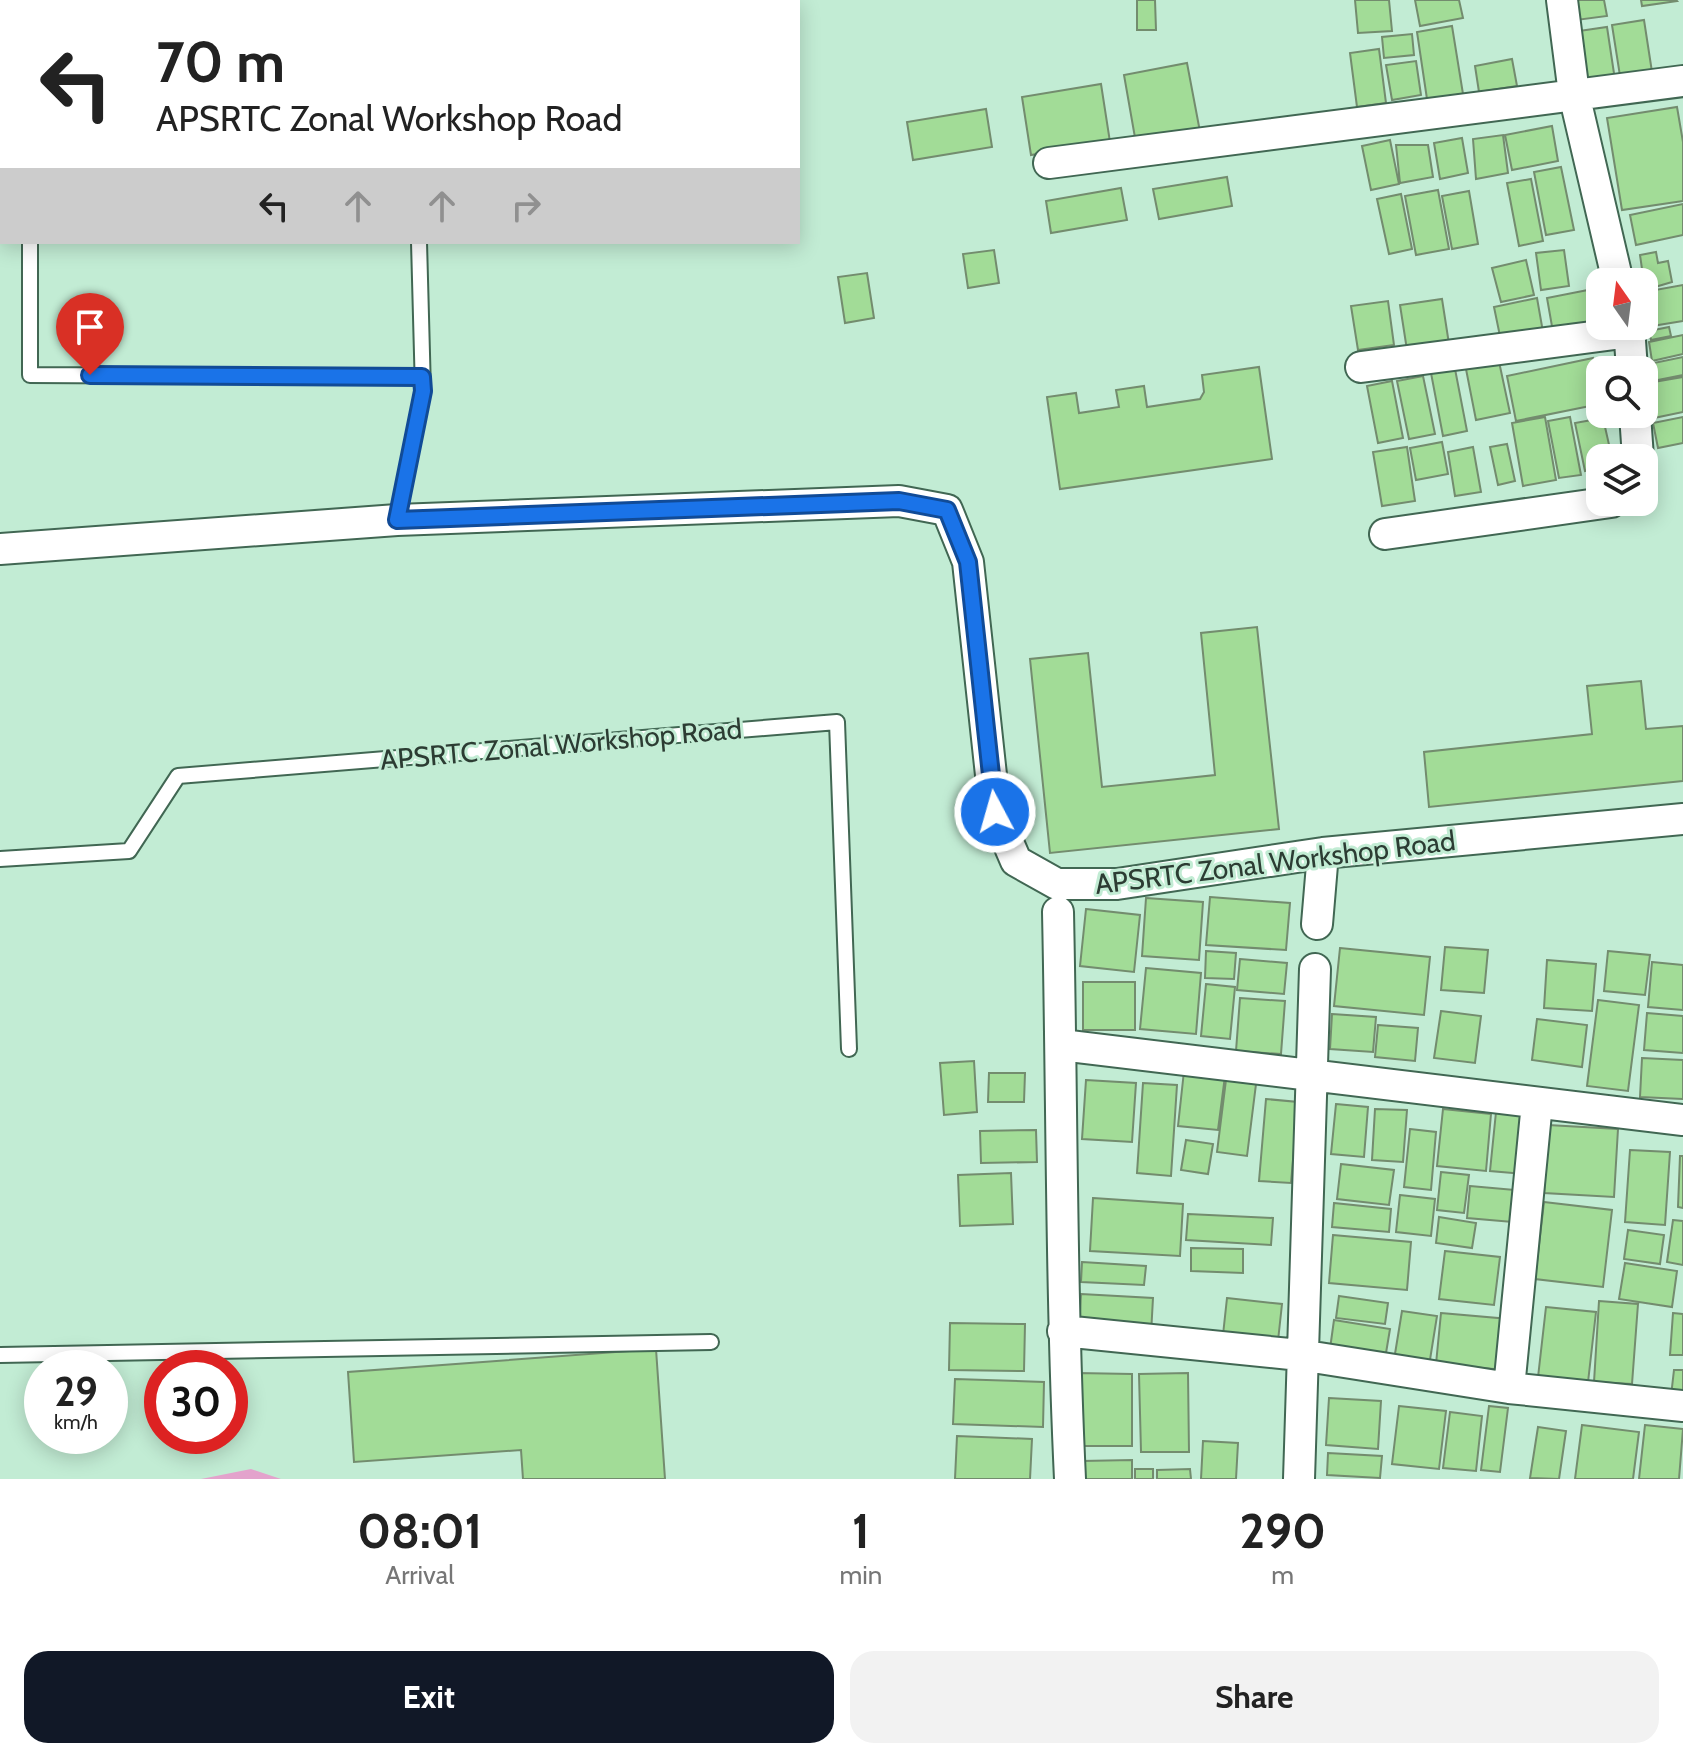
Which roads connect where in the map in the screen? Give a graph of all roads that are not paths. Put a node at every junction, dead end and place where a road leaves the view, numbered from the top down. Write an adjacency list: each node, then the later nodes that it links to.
1 (1562, 0): 3 (street)
2 (1683, 81): 3 (street)
3 (1574, 94): 4 (street); 7 (street)
4 (1049, 163)
5 (30, 244): 10 (lane)
6 (419, 244): 10 (lane)
7 (1615, 268)
8 (1586, 335): 9 (street)
9 (1361, 367)
10 (422, 377): 12 (lane)
11 (1586, 506): 13 (street)
12 (397, 520): 14 (street, APSRTC Zonal Workshop Road); 16 (street, APSRTC Zonal Workshop Road)
13 (1385, 534)
14 (0, 549)
15 (1683, 819): 16 (street, APSRTC Zonal Workshop Road)
16 (1323, 853): 19 (street)
17 (0, 859): 22 (lane, APSRTC Zonal Workshop Road)
18 (1058, 912): 21 (street)
19 (1317, 924)
20 (1315, 969): 23 (street)
21 (1061, 1045): 23 (street); 26 (street)
22 (849, 1049)
23 (1310, 1077): 24 (street); 29 (street)
24 (1537, 1103): 25 (street); 30 (street)
25 (1683, 1120)
26 (1063, 1331): 29 (street); 32 (street)
27 (711, 1342): 28 (lane)
28 (0, 1355)
29 (1300, 1355): 30 (street); 33 (street)
30 (1509, 1388): 31 (street)
31 (1683, 1406)
32 (1070, 1479)
33 (1299, 1479)

